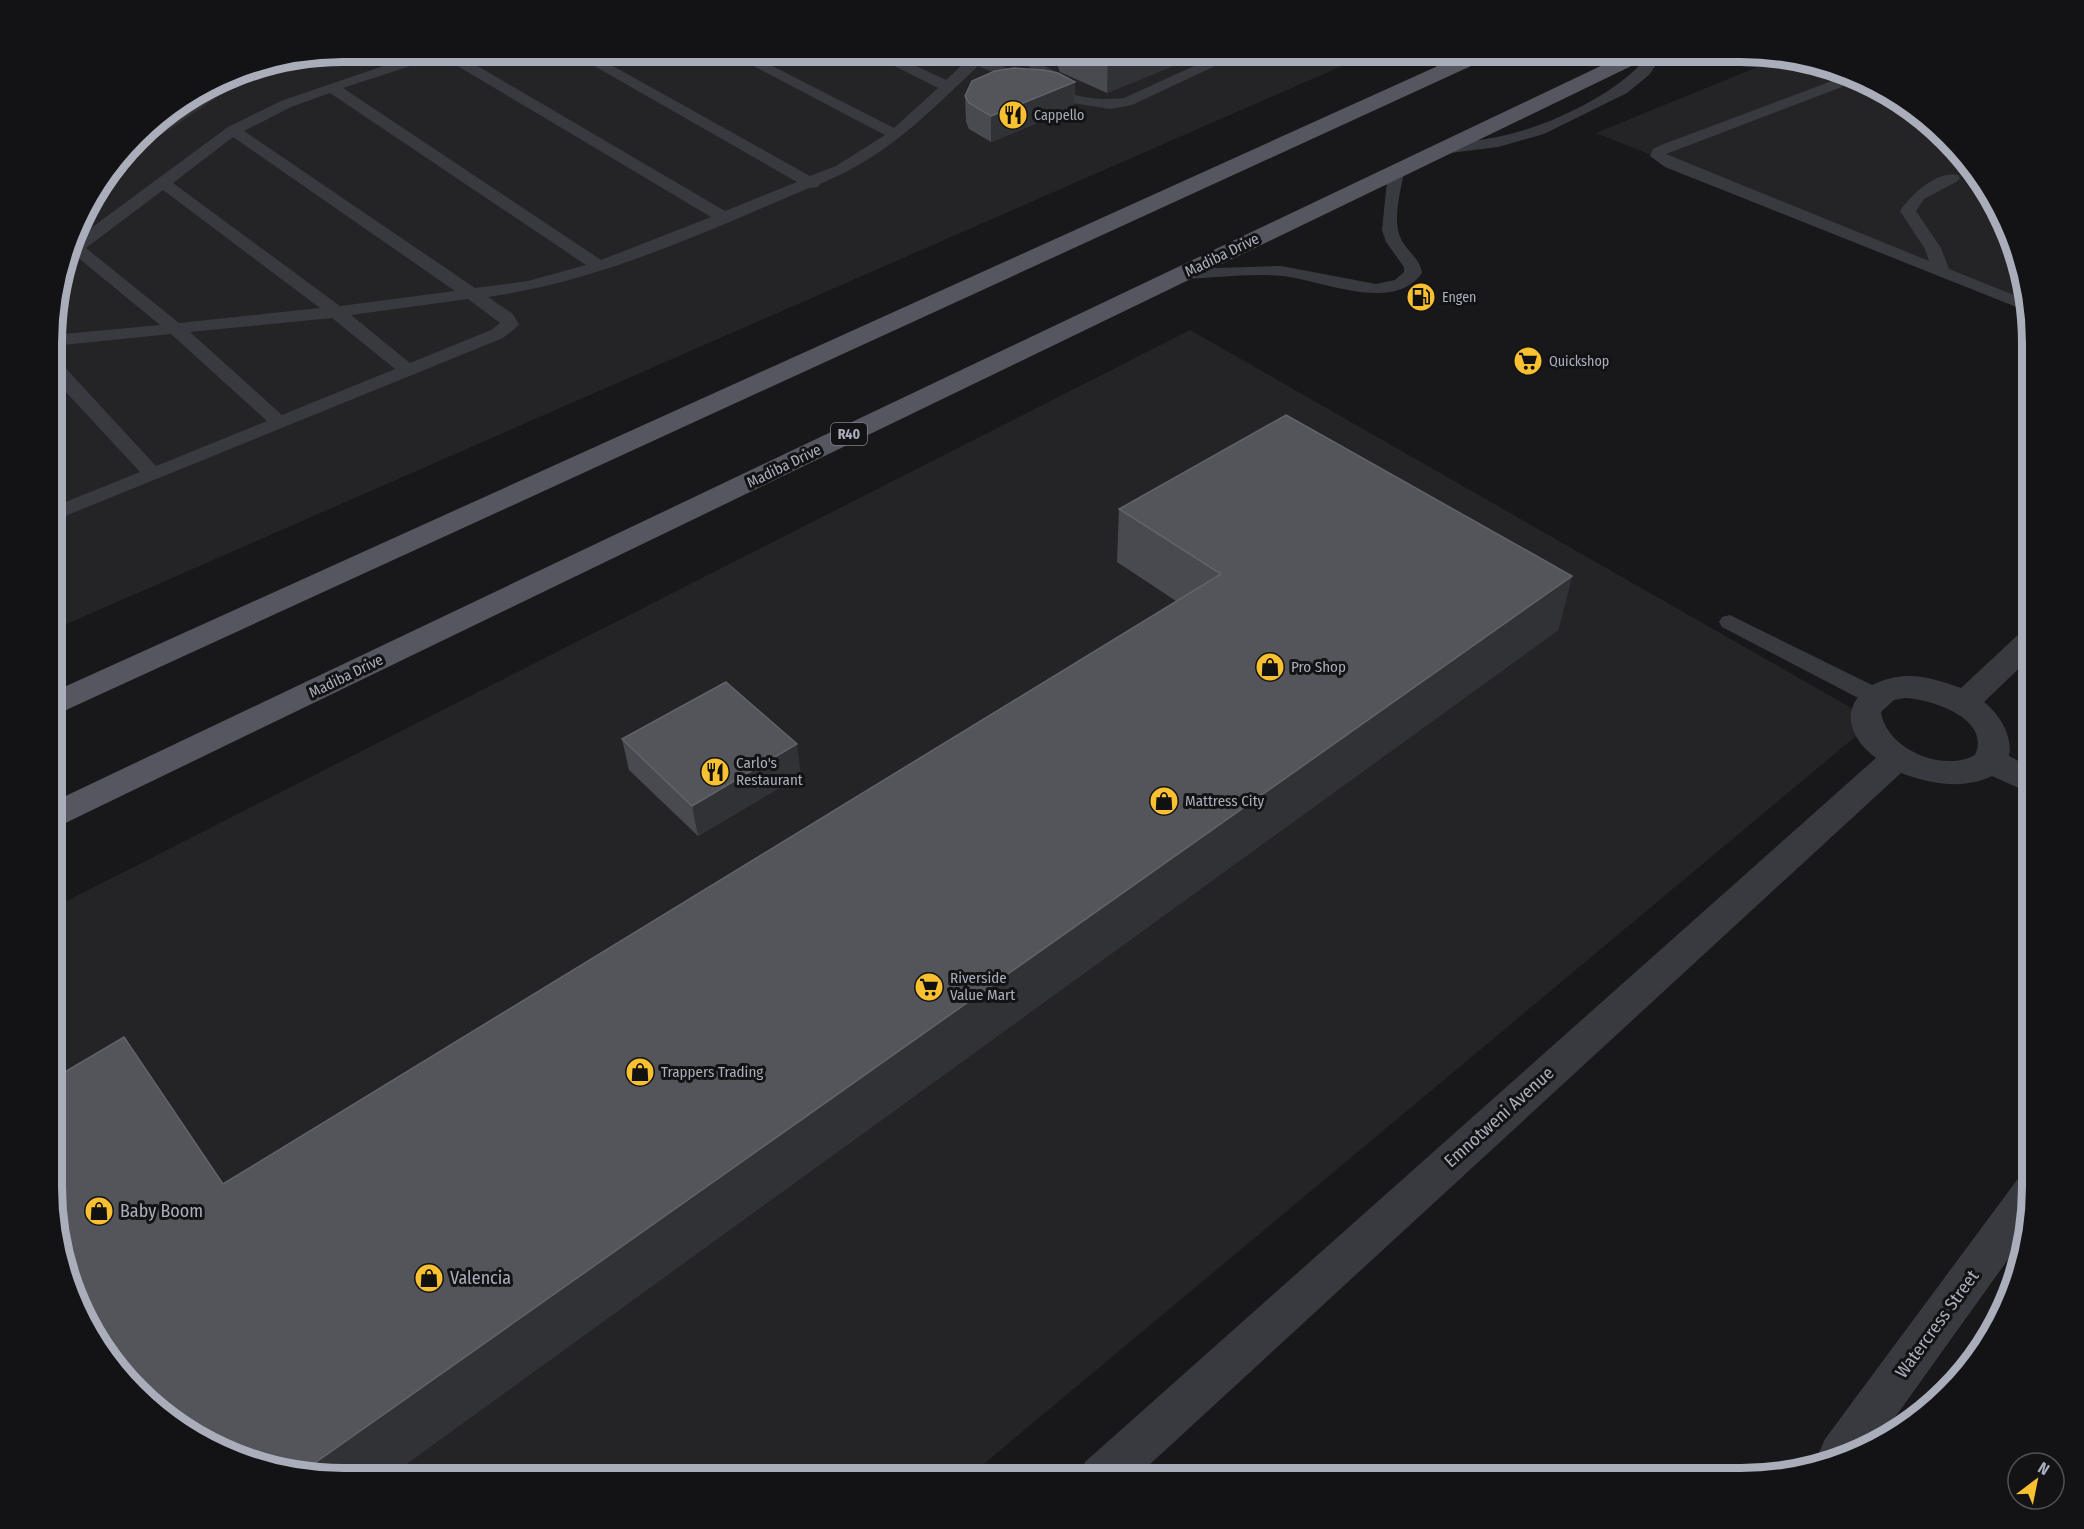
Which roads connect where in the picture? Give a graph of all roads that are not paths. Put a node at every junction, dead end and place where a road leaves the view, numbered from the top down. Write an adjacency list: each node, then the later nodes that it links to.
1 (408, 62): 14 (lane)
2 (461, 62): 24 (lane)
3 (595, 62): 23 (lane)
4 (753, 62): 18 (lane)
5 (896, 62): 15 (lane)
6 (975, 62): 15 (lane)
7 (994, 62): 16 (lane)
8 (1033, 62): 16 (lane)
9 (1216, 62): 16 (lane)
10 (1464, 62): 43 (main road)
11 (1624, 62): 19 (main road, Madiba Drive / R40)
12 (1651, 62): 19 (lane)
13 (1845, 81): 28 (lane)
14 (331, 87): 17 (lane); 27 (lane)
15 (949, 87): 18 (lane)
16 (1127, 102)
17 (233, 130): 22 (lane); 30 (lane)
18 (896, 135): 23 (lane)
19 (1442, 149): 20 (main road, Madiba Drive / R40)
20 (1396, 171): 29 (main road, Madiba Drive / R40); 29 (lane)
21 (1952, 178): 28 (lane)
22 (162, 182): 25 (lane); 32 (lane)
23 (812, 184): 24 (lane)
24 (724, 218): 27 (lane)
25 (79, 245)
26 (76, 253): 33 (lane)
27 (600, 266): 30 (lane)
28 (1941, 272): 31 (lane)
29 (1184, 273): 48 (main road, Madiba Drive / R40)
30 (473, 294): 32 (lane); 35 (lane)
31 (2019, 303)
32 (336, 312): 33 (lane); 35 (lane)
33 (175, 328): 34 (lane); 37 (lane)
34 (62, 340)
35 (408, 370): 37 (lane)
36 (62, 376): 38 (lane)
37 (279, 423): 38 (lane)
38 (152, 474): 39 (lane)
39 (62, 510)
40 (1730, 622): 42 (lane)
41 (2022, 648): 44 (street)
42 (1874, 696): 44 (street); 45 (street)
43 (62, 701)
44 (1964, 703): 46 (street)
45 (1898, 757): 46 (street); 51 (street, Emnotweni Avenue)
46 (1989, 760): 47 (street)
47 (2022, 777)
48 (62, 814)
49 (2022, 1207): 50 (street, Watercress Street)
50 (1847, 1447)
51 (1112, 1468)

